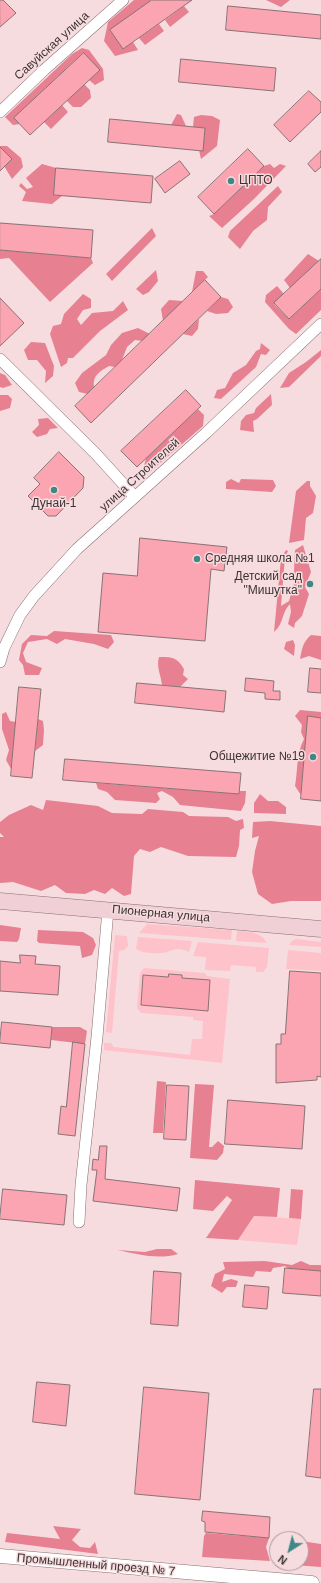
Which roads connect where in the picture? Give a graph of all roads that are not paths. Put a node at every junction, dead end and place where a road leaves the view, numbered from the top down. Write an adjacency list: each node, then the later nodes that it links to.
1 (123, 0): 2 (street, Савуйская улица)
2 (0, 112)
3 (321, 324): 5 (street, улица Строителей)
4 (0, 359): 5 (street)
5 (135, 497): 6 (street, улица Строителей)
6 (0, 662)
7 (0, 901): 8 (main road, Пионерная улица)
8 (108, 910): 9 (main road, Пионерная улица); 10 (street)
9 (321, 929)
10 (79, 1222)
11 (0, 1556): 12 (street, Промышленный проезд № 7)
12 (312, 1583)

